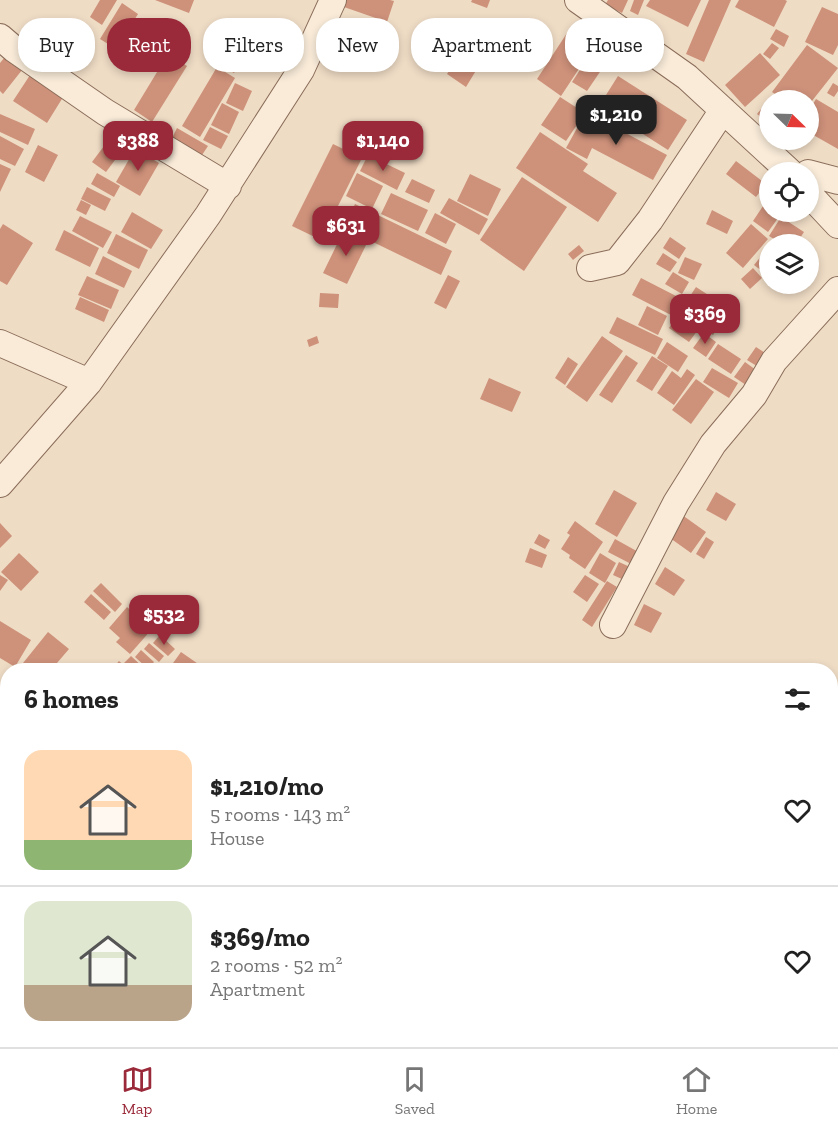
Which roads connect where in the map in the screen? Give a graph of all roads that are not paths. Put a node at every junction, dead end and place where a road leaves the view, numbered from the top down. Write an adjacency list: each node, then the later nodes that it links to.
1 (333, 0): 8 (street)
2 (578, 0): 4 (street)
3 (0, 37): 8 (street)
4 (723, 110): 5 (street); 11 (street)
5 (787, 162)
6 (819, 176): 7 (street)
7 (838, 181)
8 (228, 186): 14 (street)
9 (819, 205): 10 (street)
10 (838, 225)
11 (590, 268)
12 (838, 290): 16 (street)
13 (0, 343): 14 (street)
14 (89, 382): 15 (street)
15 (0, 483)
16 (613, 625)

